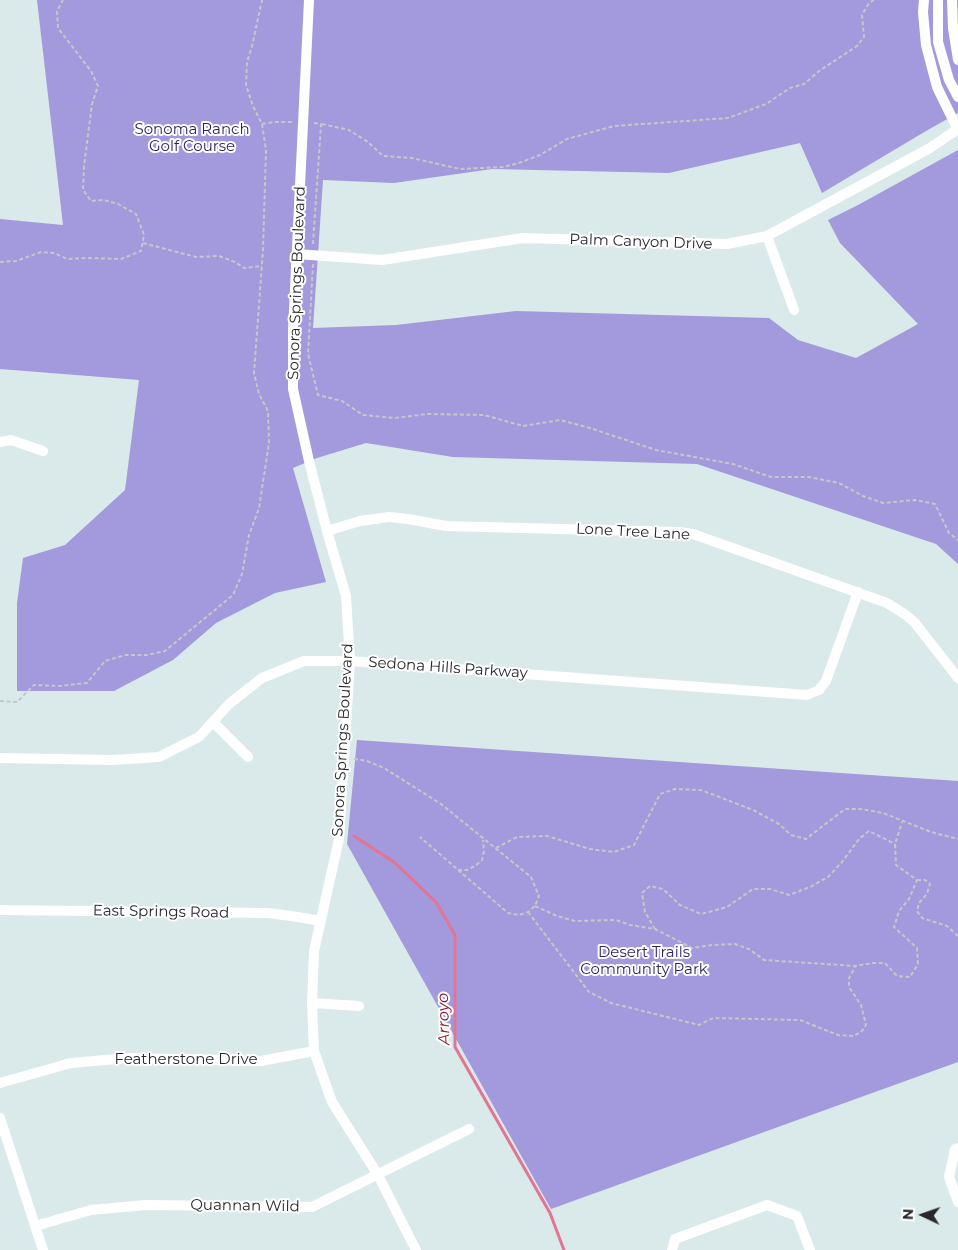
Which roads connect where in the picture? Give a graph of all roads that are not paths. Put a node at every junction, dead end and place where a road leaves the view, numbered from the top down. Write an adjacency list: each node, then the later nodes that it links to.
1 (309, 0): 9 (street, Sonora Springs Boulevard)
2 (924, 0): 7 (street)
3 (938, 0): 6 (street)
4 (952, 0): 5 (street)
5 (958, 60)
6 (958, 97)
7 (958, 130): 8 (street, Palm Canyon Drive)
8 (766, 236): 9 (street, Palm Canyon Drive); 10 (street)
9 (296, 254): 13 (street, Sonora Springs Boulevard)
10 (794, 310)
11 (0, 442): 12 (street)
12 (43, 451)
13 (327, 531): 14 (street, Lone Tree Lane); 15 (street, Sonora Springs Boulevard)
14 (858, 592): 15 (street, Sedona Hills Parkway); 16 (street, Lone Tree Lane)
15 (350, 661): 17 (street, Sedona Hills Parkway); 21 (street, Sonora Springs Boulevard)
16 (958, 678)
17 (213, 722): 18 (street); 19 (street, Sedona Hills Parkway)
18 (248, 757)
19 (0, 758)
20 (0, 910): 21 (street, East Springs Road)
21 (320, 921): 22 (street, Sonora Springs Boulevard)
22 (312, 1004): 23 (street); 24 (street, Sonora Springs Boulevard)
23 (359, 1006)
24 (314, 1052): 25 (street, Featherstone Drive); 29 (street, Sonora Springs Boulevard)
25 (0, 1083)
26 (0, 1118): 31 (street)
27 (469, 1129): 29 (street, Quannan Wild)
28 (958, 1148): 30 (street)
29 (378, 1175): 31 (street, Quannan Wild); 33 (street, Sonora Springs Boulevard)
30 (958, 1202)
31 (35, 1226): 32 (street)
32 (43, 1250)
33 (416, 1250)
34 (672, 1250): 35 (street)
35 (810, 1250)

